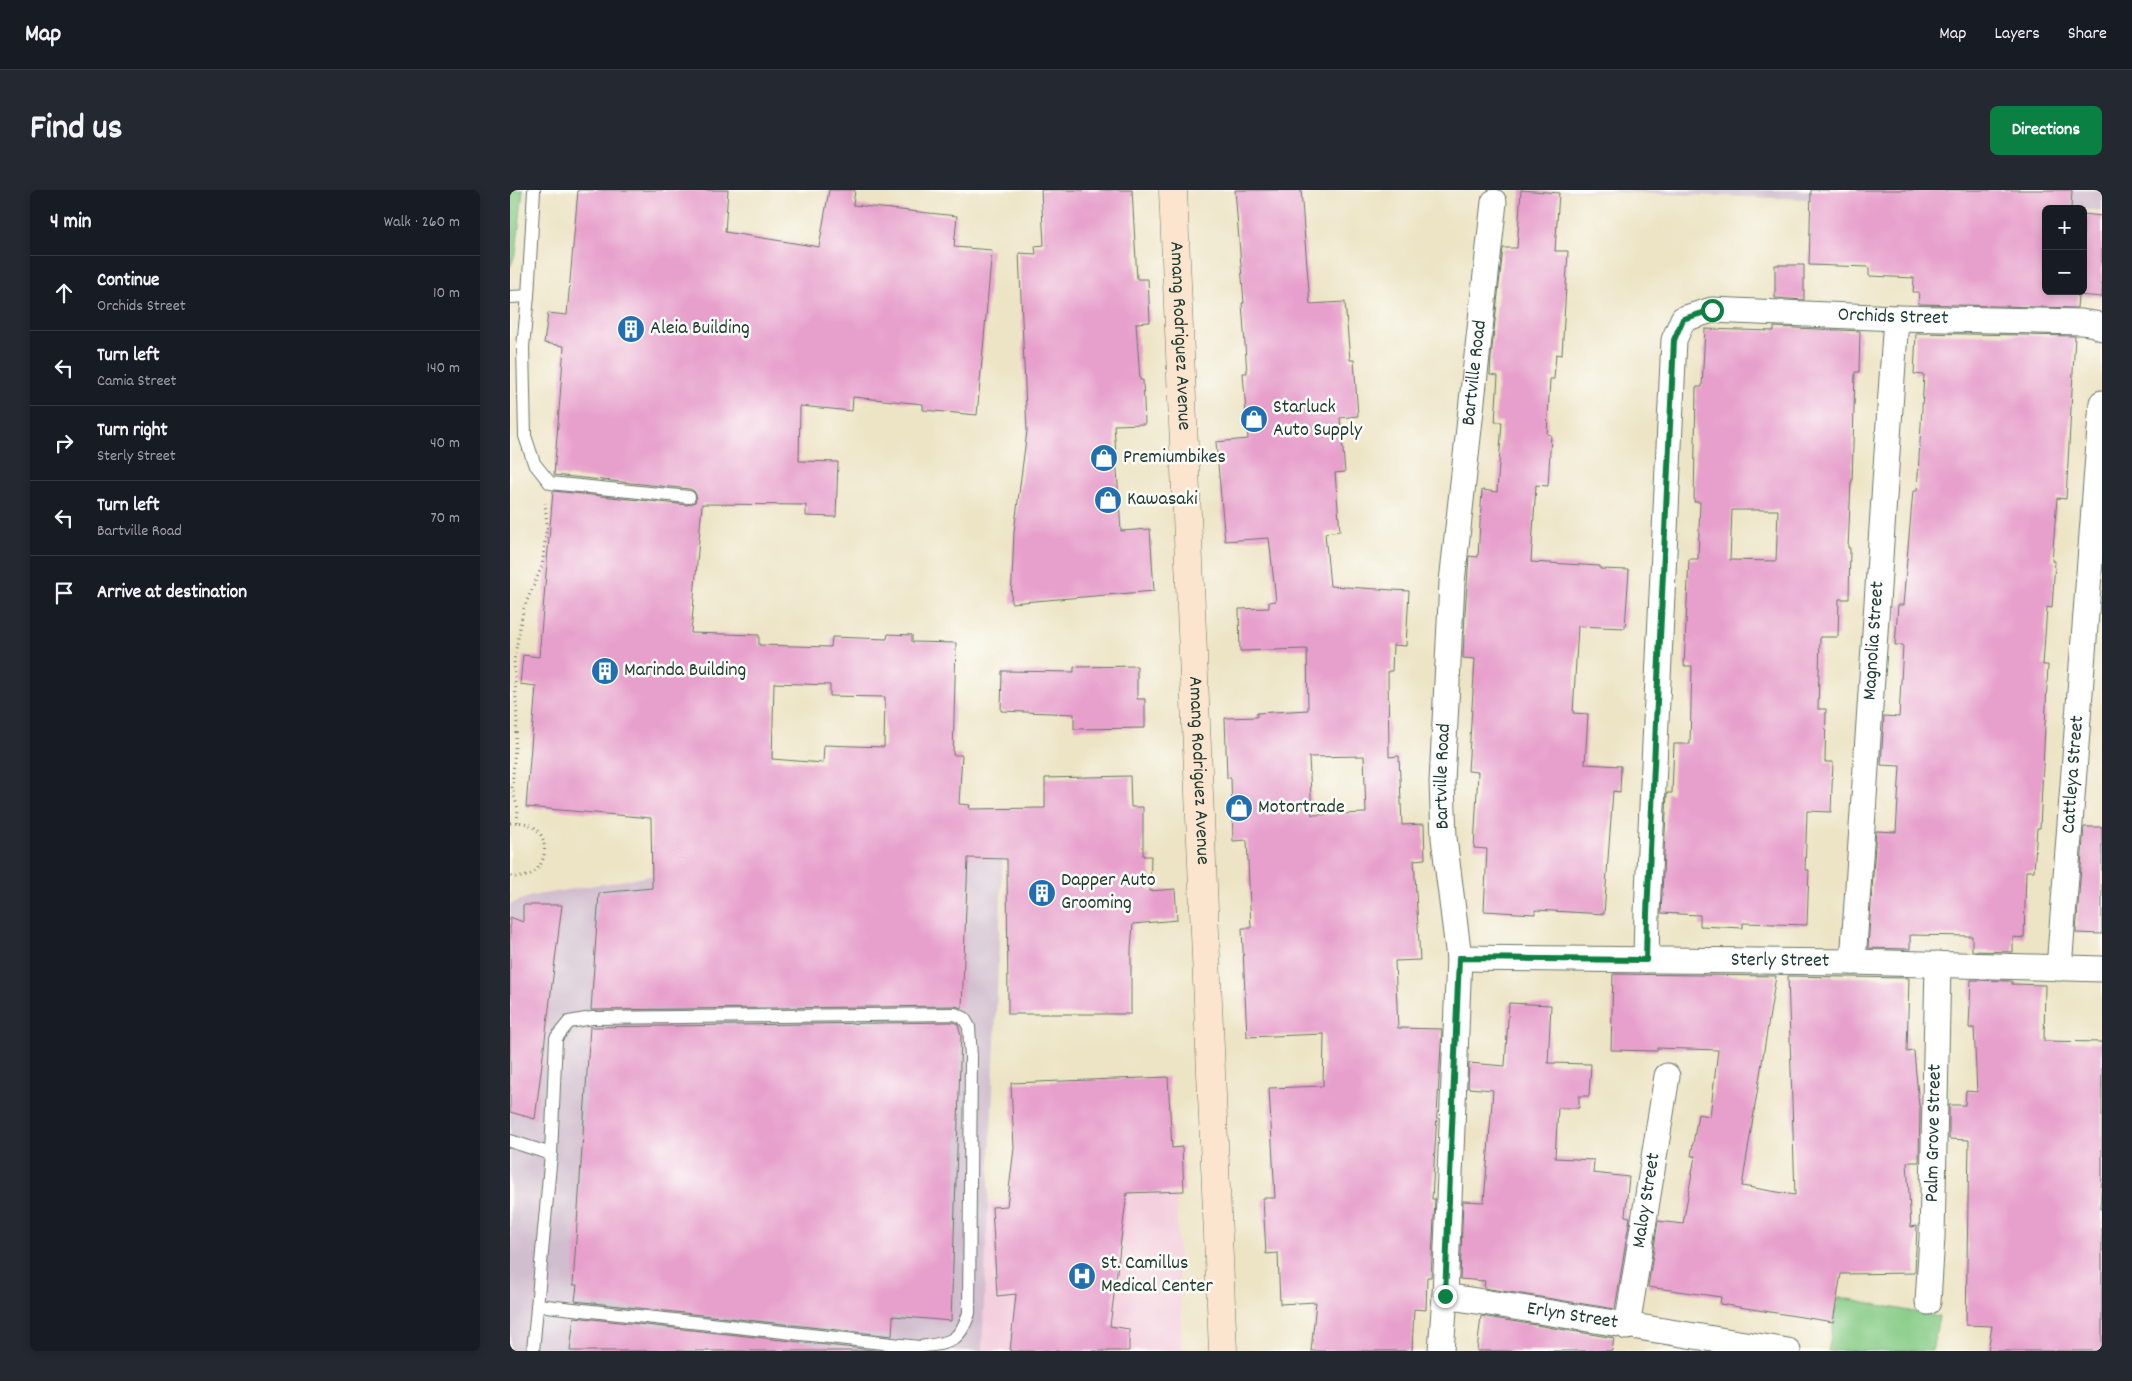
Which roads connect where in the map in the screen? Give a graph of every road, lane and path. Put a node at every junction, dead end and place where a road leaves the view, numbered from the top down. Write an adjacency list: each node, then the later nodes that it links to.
1 (534, 190): 4 (lane)
2 (1173, 190): 28 (main road, Amang Rodriguez Avenue)
3 (1494, 202): 14 (street, Bartville Road)
4 (528, 296): 5 (lane); 9 (lane)
5 (510, 298)
6 (1896, 318): 7 (street, Orchids Street); 15 (street, Orchids Street); 16 (street, Magnolia Street)
7 (2102, 328)
8 (2102, 403): 18 (street, Cattleya Street)
9 (550, 483): 10 (lane); 11 (path)
10 (689, 497)
11 (517, 822): 12 (path); 13 (path)
12 (510, 824)
13 (510, 876)
14 (1459, 958): 15 (street, Sterly Street); 23 (street, Bartville Road)
15 (1646, 960): 16 (street, Sterly Street)
16 (1853, 962): 17 (street, Sterly Street)
17 (1938, 964): 18 (street, Sterly Street); 24 (street, Palm Grove Street)
18 (2059, 968): 19 (street, Sterly Street)
19 (2102, 969)
20 (1667, 1076): 26 (street, Maloy Street)
21 (510, 1141): 22 (lane)
22 (551, 1154): 25 (lane); 25 (lane)
23 (1445, 1296): 26 (street, Erlyn Street); 29 (street, Bartville Road)
24 (1928, 1302)
25 (537, 1305): 27 (lane)
26 (1627, 1327): 30 (street, Erlyn Street)
27 (533, 1351)
28 (1223, 1351)
29 (1440, 1351)
30 (1788, 1351)

